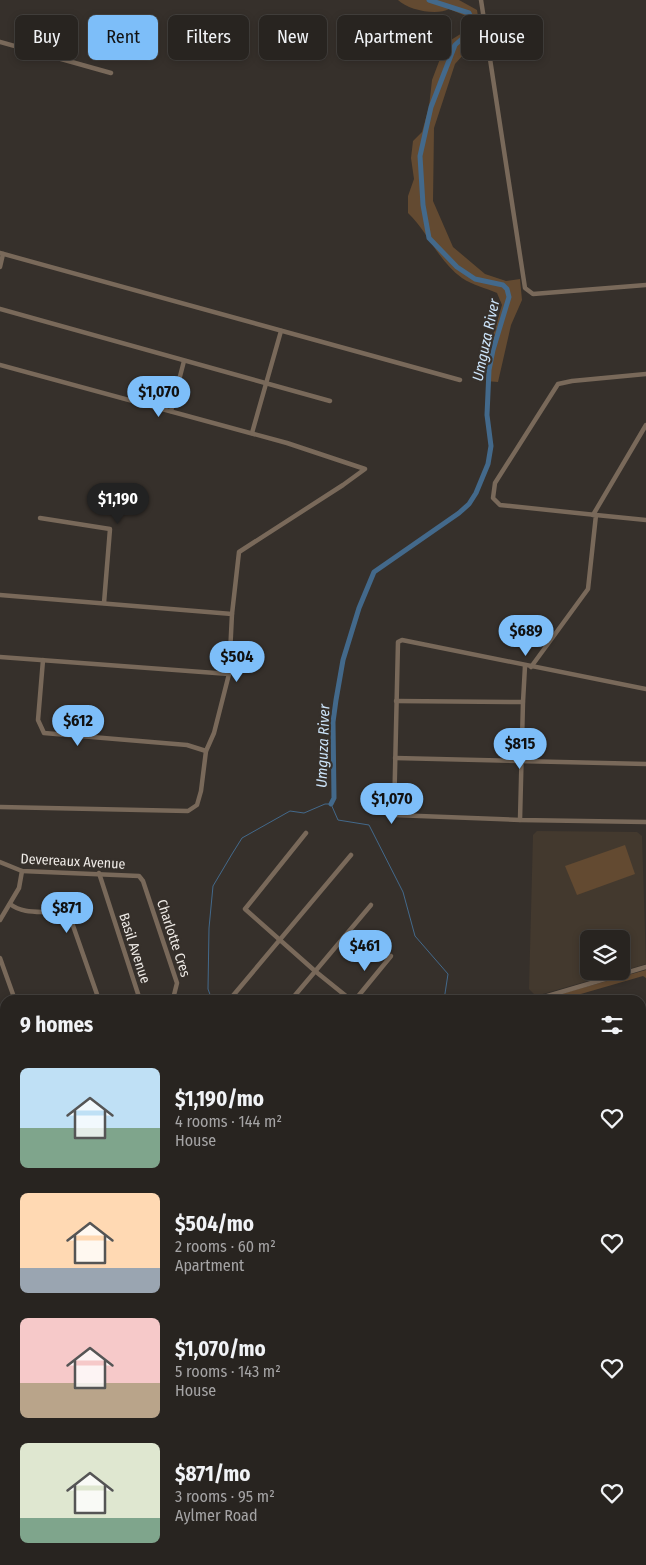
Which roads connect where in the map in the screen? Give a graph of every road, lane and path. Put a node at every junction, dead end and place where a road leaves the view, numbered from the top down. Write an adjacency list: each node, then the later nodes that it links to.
1 (481, 0): 6 (street)
2 (0, 42): 3 (street)
3 (111, 73)
4 (2, 254): 5 (street); 8 (street)
5 (0, 267)
6 (646, 284)
7 (0, 310): 9 (street)
8 (281, 331): 12 (street); 13 (street)
9 (184, 361): 13 (street); 15 (street)
10 (0, 365): 15 (street)
11 (646, 374): 18 (street)
12 (460, 380)
13 (267, 383): 14 (street); 17 (street)
14 (330, 401)
15 (171, 412): 17 (street)
16 (646, 425): 18 (street)
17 (252, 434): 23 (street)
18 (595, 515): 20 (street); 27 (street)
19 (40, 518): 22 (street)
20 (646, 520)
21 (0, 595): 22 (street)
22 (104, 603): 23 (street)
23 (232, 614): 28 (street)
24 (0, 657): 25 (street)
25 (43, 660): 28 (street); 32 (street)
26 (525, 666): 27 (street); 30 (street); 31 (street)
27 (531, 667): 29 (street)
28 (229, 674): 32 (street)
29 (646, 689)
30 (396, 701): 31 (street); 33 (street)
31 (523, 702): 34 (street)
32 (206, 751): 36 (street)
33 (395, 758): 34 (street); 37 (street)
34 (522, 761): 35 (street); 37 (street)
35 (646, 764)
36 (0, 807)
37 (520, 820): 38 (street)
38 (646, 822)
39 (306, 832): 48 (street)
40 (351, 855): 48 (street)
41 (0, 862): 42 (street, Devereaux Avenue)
42 (22, 871): 43 (street, Devereaux Avenue); 45 (street)
43 (99, 874): 44 (street, Devereaux Avenue); 55 (street, Basil Avenue)
44 (143, 881): 56 (street, Charlotte Cres)
45 (10, 904): 47 (street); 54 (street)
46 (371, 904): 52 (street)
47 (0, 920)
48 (279, 940): 52 (street); 57 (street)
49 (391, 956): 60 (street)
50 (0, 958): 53 (street)
51 (646, 967): 61 (street)
52 (315, 971): 58 (street); 59 (street)
53 (13, 995)
54 (97, 995)
55 (138, 995)
56 (174, 995)
57 (234, 995)
58 (295, 995)
59 (346, 995)
60 (357, 995)
61 (551, 995)
62 (582, 1565): 63 (street)
63 (592, 1565)

